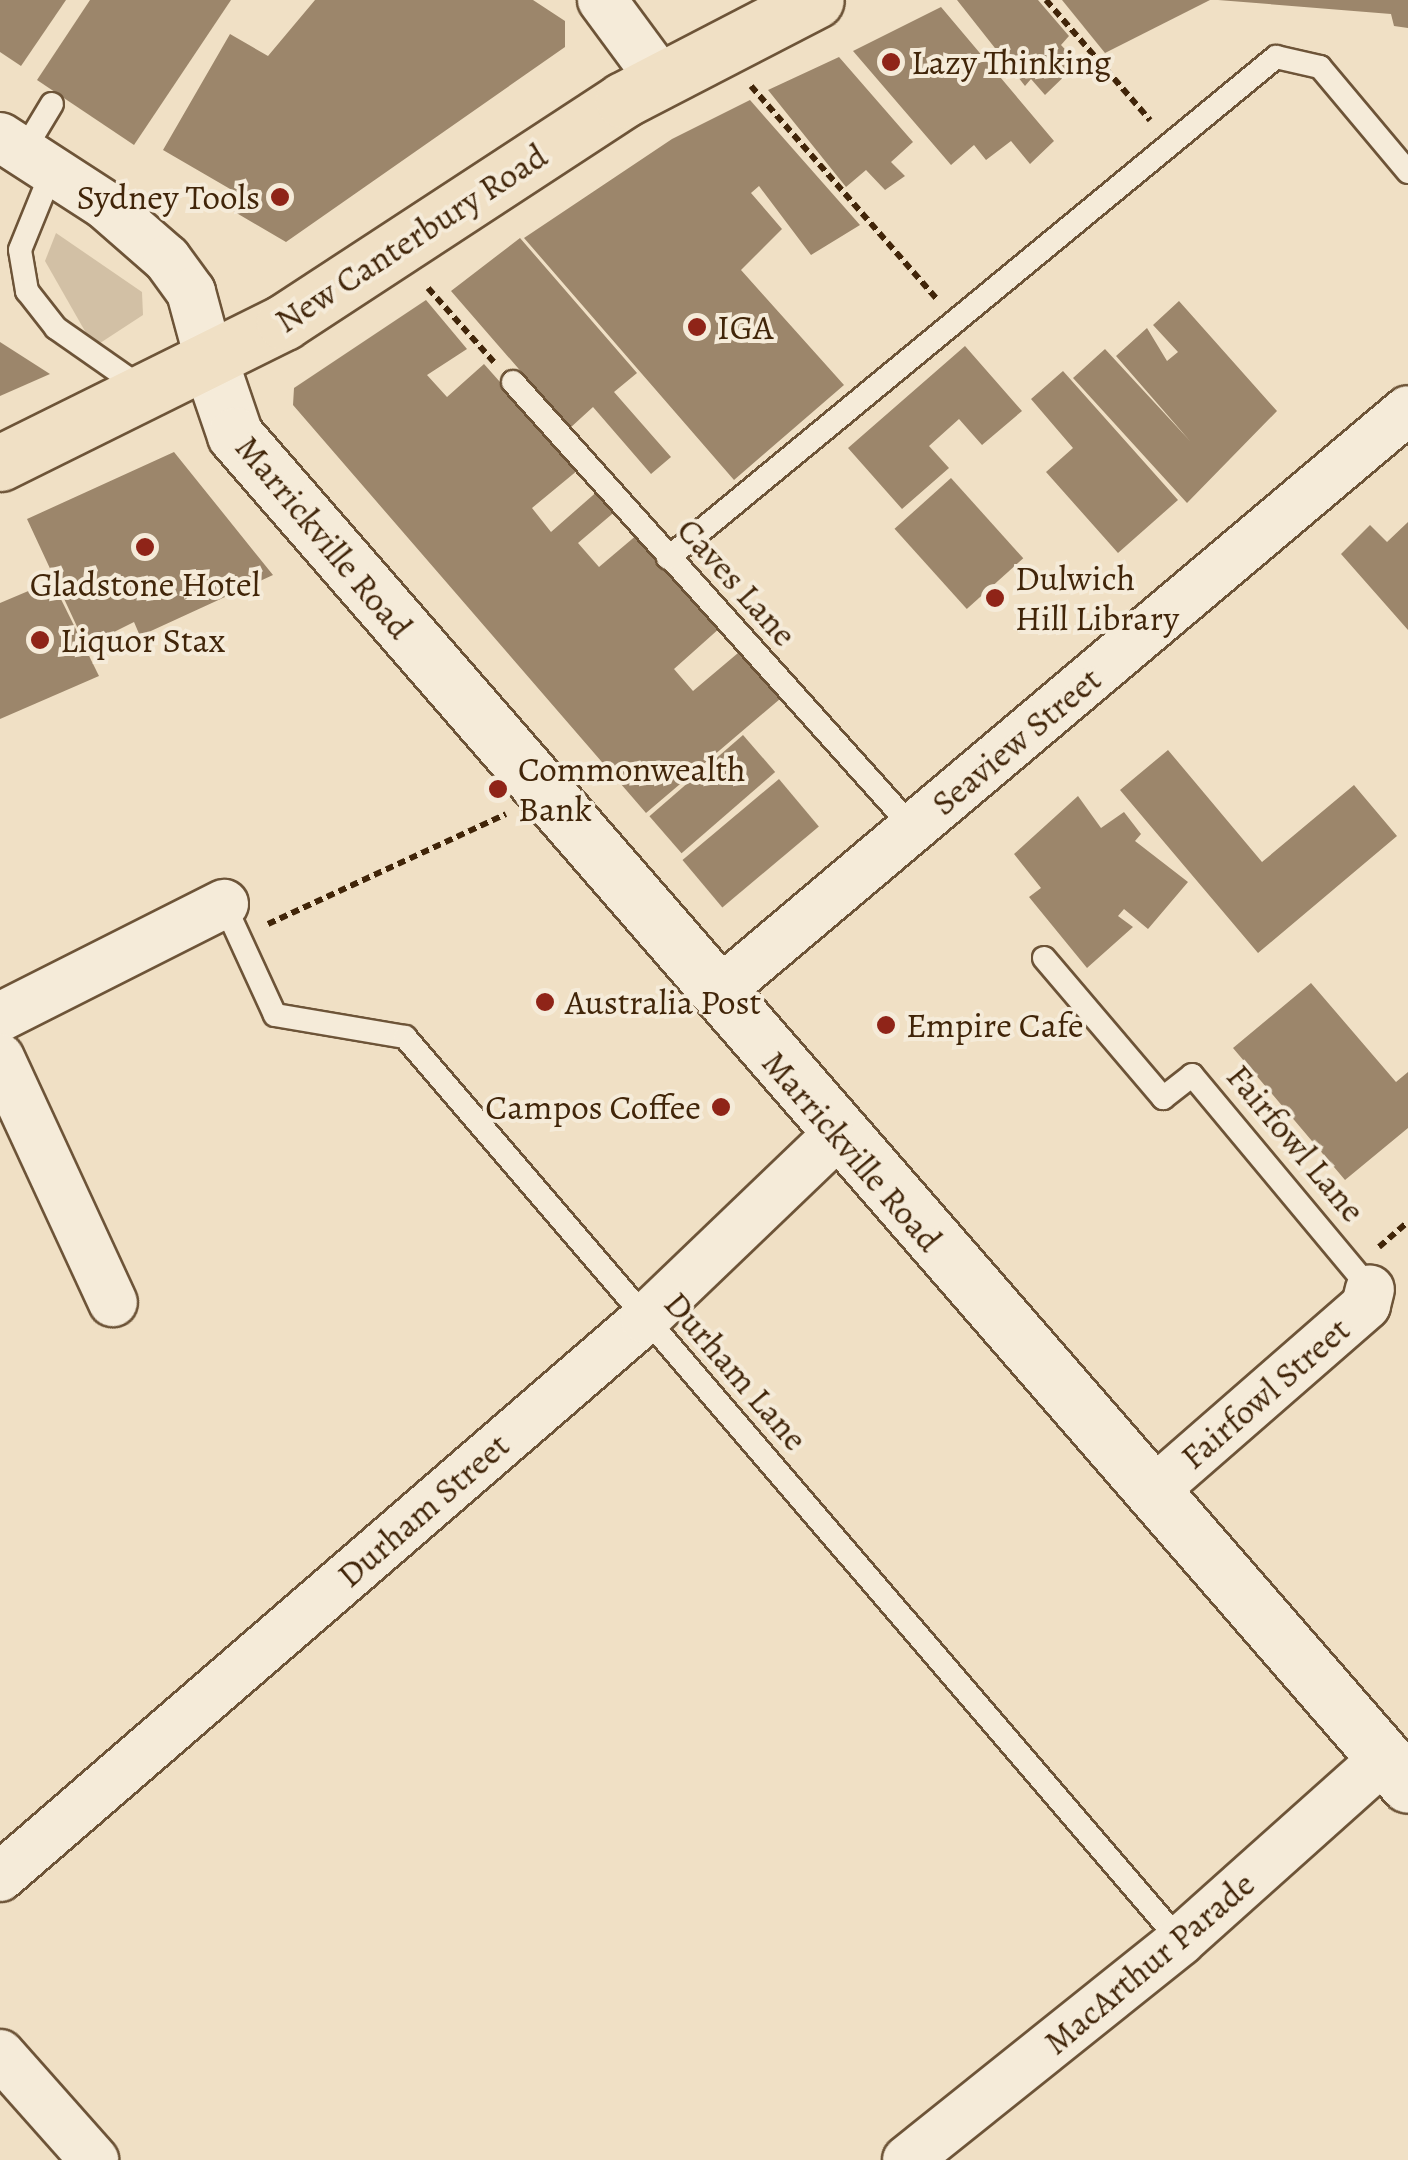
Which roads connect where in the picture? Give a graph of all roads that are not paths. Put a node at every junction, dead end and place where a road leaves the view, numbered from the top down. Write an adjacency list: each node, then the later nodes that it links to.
1 (602, 0): 3 (street)
2 (816, 0): 3 (highway, New Canterbury Road)
3 (661, 80): 7 (highway, New Canterbury Road)
4 (52, 104): 5 (lane)
5 (25, 153): 7 (street); 9 (lane)
6 (1408, 172): 12 (lane)
7 (210, 362): 9 (highway, New Canterbury Road); 16 (main road, Marrickville Road)
8 (512, 382): 12 (lane, Caves Lane)
9 (150, 394): 11 (highway, New Canterbury Road)
10 (1408, 410): 13 (street, Seaview Street)
11 (0, 463)
12 (668, 558): 13 (lane, Caves Lane)
13 (913, 828): 16 (street, Seaview Street)
14 (232, 921): 17 (street); 22 (lane, Durham Lane)
15 (1044, 958): 20 (lane, Fairfowl Lane)
16 (716, 994): 19 (main road, Marrickville Road)
17 (0, 1017)
18 (0, 1058): 21 (street)
19 (838, 1134): 22 (street, Durham Street); 23 (main road, Marrickville Road)
20 (1370, 1289): 23 (street, Fairfowl Street)
21 (112, 1302)
22 (644, 1319): 25 (street, Durham Street); 26 (lane, Durham Lane)
23 (1152, 1492): 24 (main road, Marrickville Road)
24 (1397, 1772): 26 (street, MacArthur Parade)
25 (0, 1877)
26 (1180, 1941): 29 (street, MacArthur Parade)
27 (0, 2054): 28 (street)
28 (94, 2160)
29 (907, 2160)

